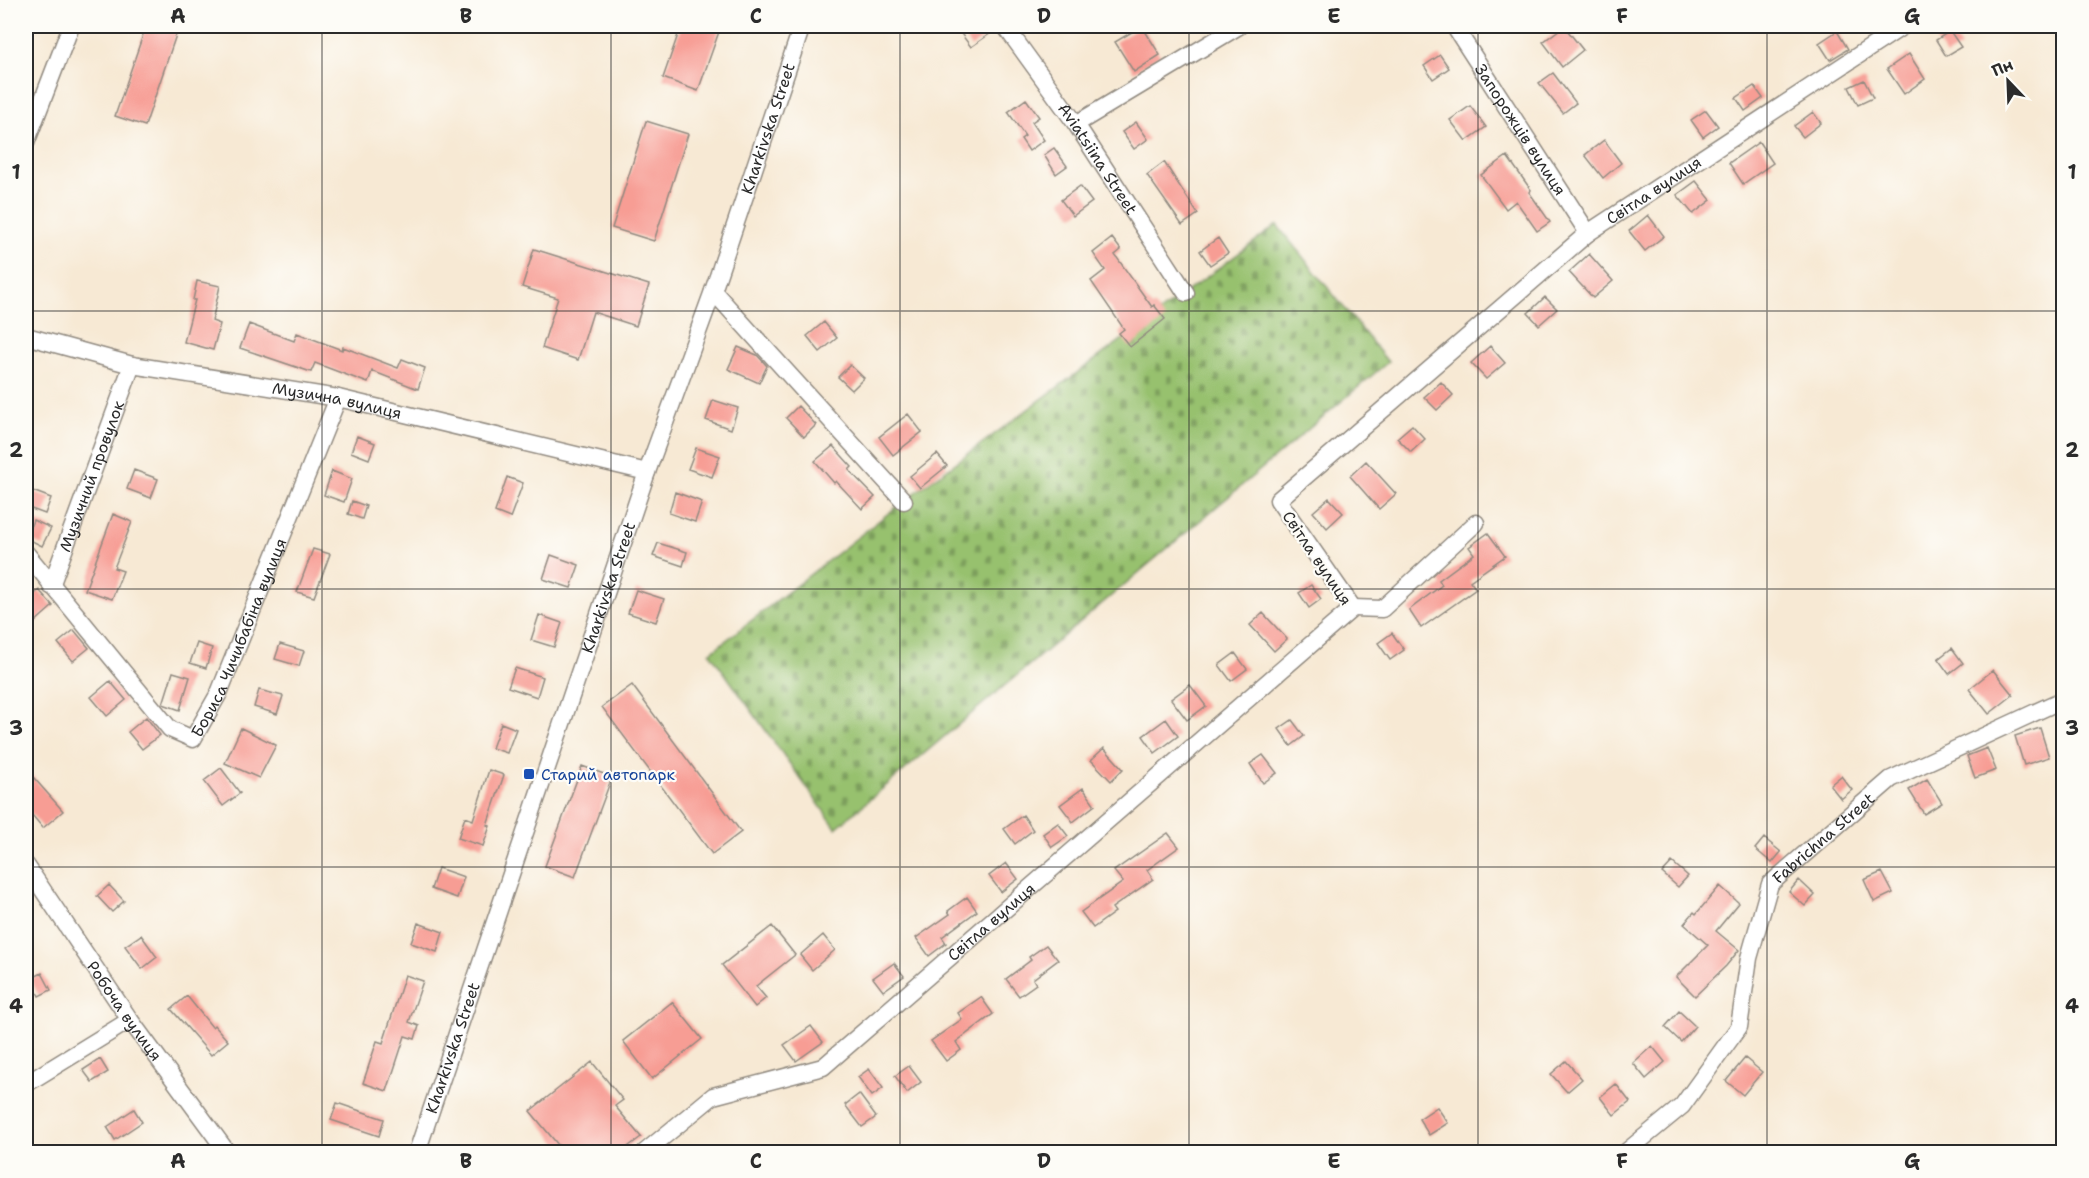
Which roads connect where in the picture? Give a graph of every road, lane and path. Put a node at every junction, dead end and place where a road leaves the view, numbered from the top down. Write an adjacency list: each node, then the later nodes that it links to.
1 (71, 26): 8 (street)
2 (802, 26): 10 (street, Kharkivska Street)
3 (1005, 26): 7 (street, Aviatsiina Street)
4 (1239, 26): 7 (street)
5 (1454, 26): 9 (street, Запорожців вулиця)
6 (1903, 26): 9 (street, Світла вулиця)
7 (1076, 124): 11 (street, Aviatsiina Street)
8 (26, 143)
9 (1588, 233): 20 (street, Світла вулиця)
10 (713, 291): 15 (street, Kharkivska Street); 16 (street)
11 (1186, 293)
12 (26, 336): 13 (street, Музична вулиця)
13 (132, 365): 14 (street, Музична вулиця); 19 (street, Музичний провулок)
14 (338, 398): 15 (street, Музична вулиця); 19 (street, Бориса Чичибабіна вулиця)
15 (647, 472): 26 (street, Kharkivska Street)
16 (904, 501)
17 (1476, 523): 20 (street)
18 (26, 553): 19 (street, Бориса Чичибабіна вулиця)
19 (51, 586)
20 (1353, 608): 27 (street, Світла вулиця)
21 (2064, 699): 28 (street, Fabrichna Street)
22 (26, 865): 23 (street, Робоча вулиця)
23 (130, 1020): 24 (street); 25 (street, Робоча вулиця)
24 (26, 1084)
25 (227, 1152)
26 (417, 1152)
27 (645, 1152)
28 (1626, 1152)

